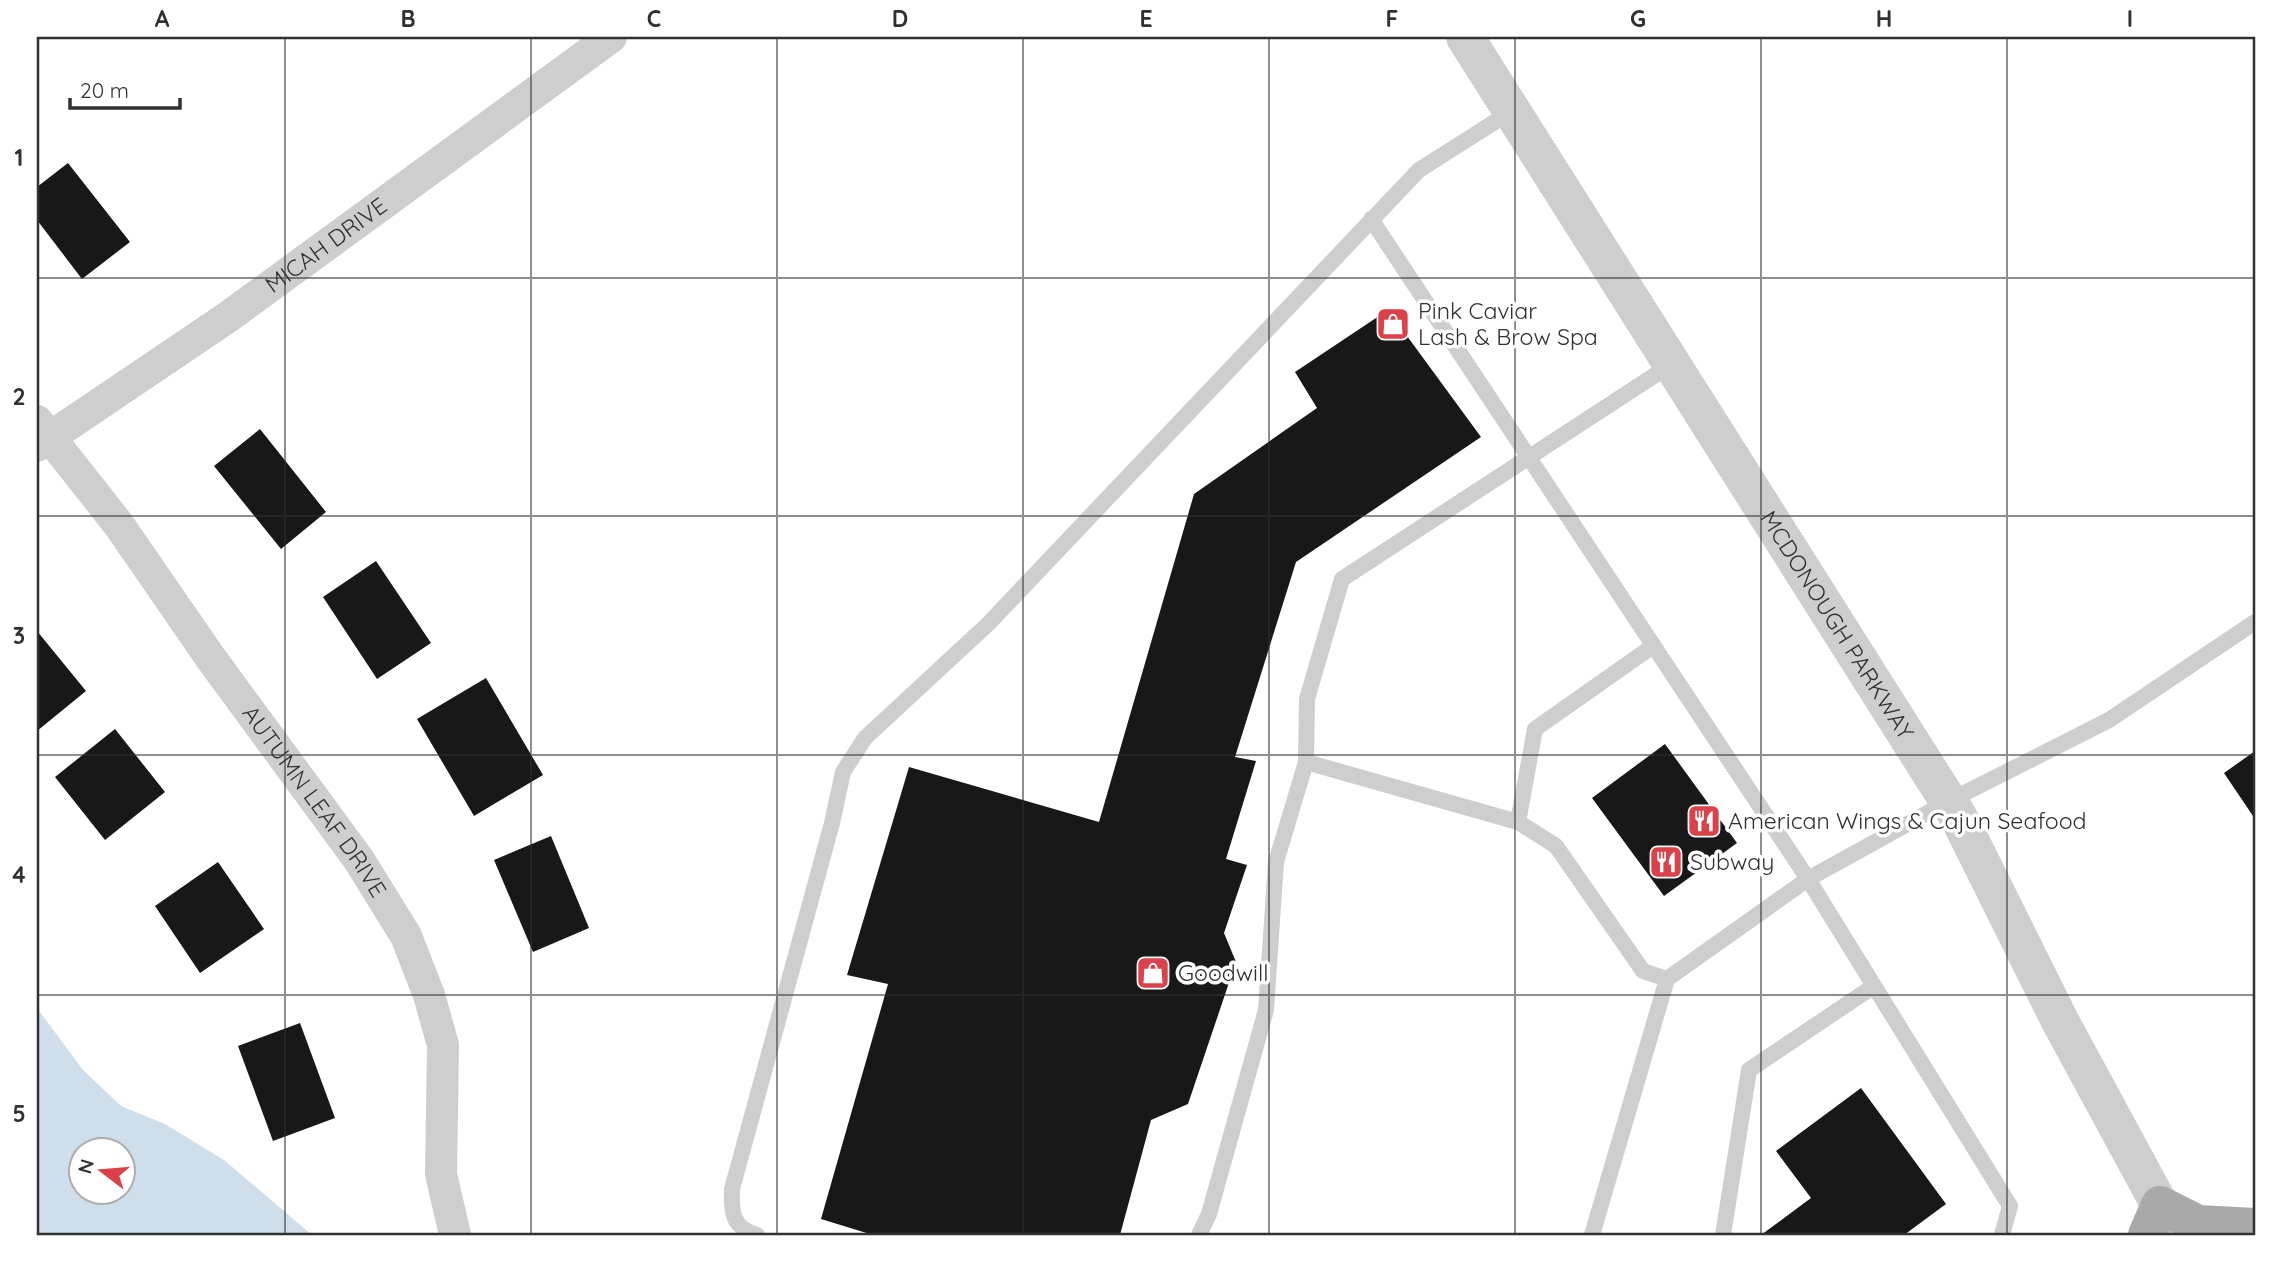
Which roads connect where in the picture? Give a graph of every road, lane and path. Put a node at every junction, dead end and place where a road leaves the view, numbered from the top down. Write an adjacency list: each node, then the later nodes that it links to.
1 (611, 37): 6 (street, MICAH DRIVE)
2 (1465, 37): 3 (street, MCDONOUGH PARKWAY)
3 (1512, 111): 4 (lane); 5 (street, MCDONOUGH PARKWAY)
4 (1371, 219): 7 (lane); 19 (lane)
5 (1672, 364): 7 (lane); 11 (street, MCDONOUGH PARKWAY)
6 (41, 435): 18 (street, AUTUMN LEAF DRIVE)
7 (1527, 457): 9 (lane); 10 (lane)
8 (2255, 622): 11 (lane)
9 (1653, 646): 12 (lane); 13 (lane)
10 (1307, 762): 12 (lane); 20 (lane)
11 (1949, 802): 13 (lane); 16 (street, MCDONOUGH PARKWAY)
12 (1518, 821): 14 (lane)
13 (1808, 880): 14 (lane); 15 (lane)
14 (1667, 979): 21 (lane)
15 (1874, 986): 22 (lane); 23 (lane)
16 (2161, 1225): 17 (main road)
17 (2255, 1227)
18 (455, 1235)
19 (757, 1235)
20 (1199, 1235)
21 (1592, 1235)
22 (1723, 1235)
23 (2002, 1235)

